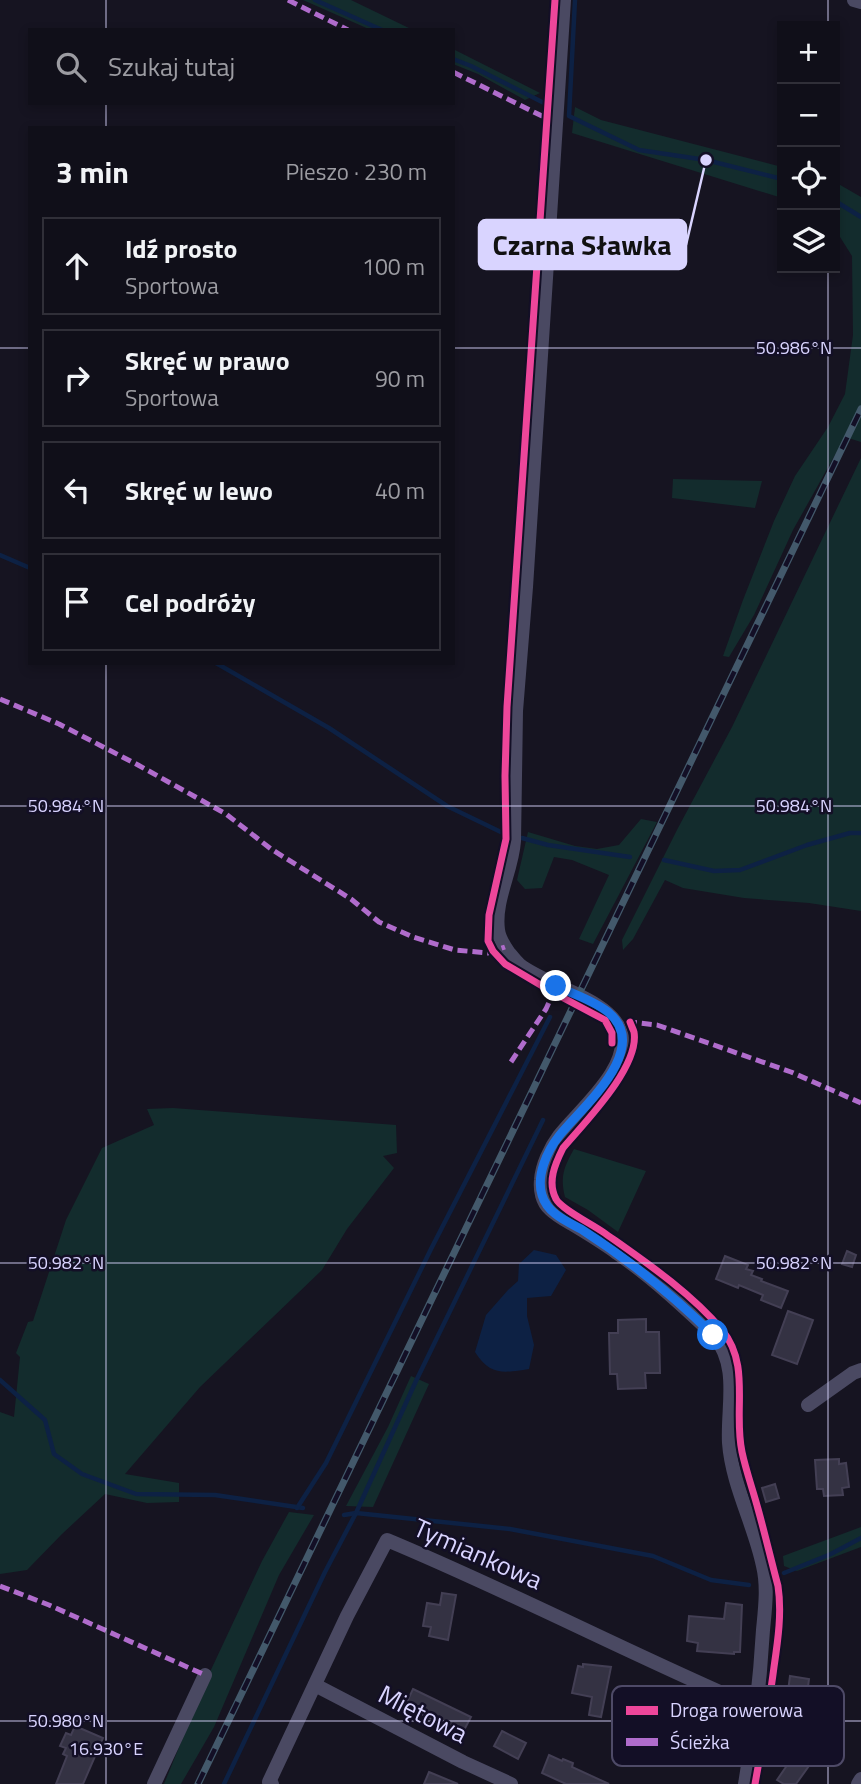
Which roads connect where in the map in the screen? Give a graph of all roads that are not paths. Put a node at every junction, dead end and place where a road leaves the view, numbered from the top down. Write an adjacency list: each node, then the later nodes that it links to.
1 (564, 0): 9 (street)
2 (854, 0): 3 (street)
3 (861, 2)
4 (861, 1370): 5 (street)
5 (808, 1405)
6 (205, 1675): 13 (street)
7 (315, 1685): 8 (street, Tymiankowa); 12 (street, Tymiankowa); 14 (street, Miętowa)
8 (706, 1686)
9 (758, 1686)
10 (748, 1766): 15 (street)
11 (861, 1779): 16 (street)
12 (271, 1783)
13 (154, 1784)
14 (511, 1784)
15 (745, 1784)
16 (858, 1784)

